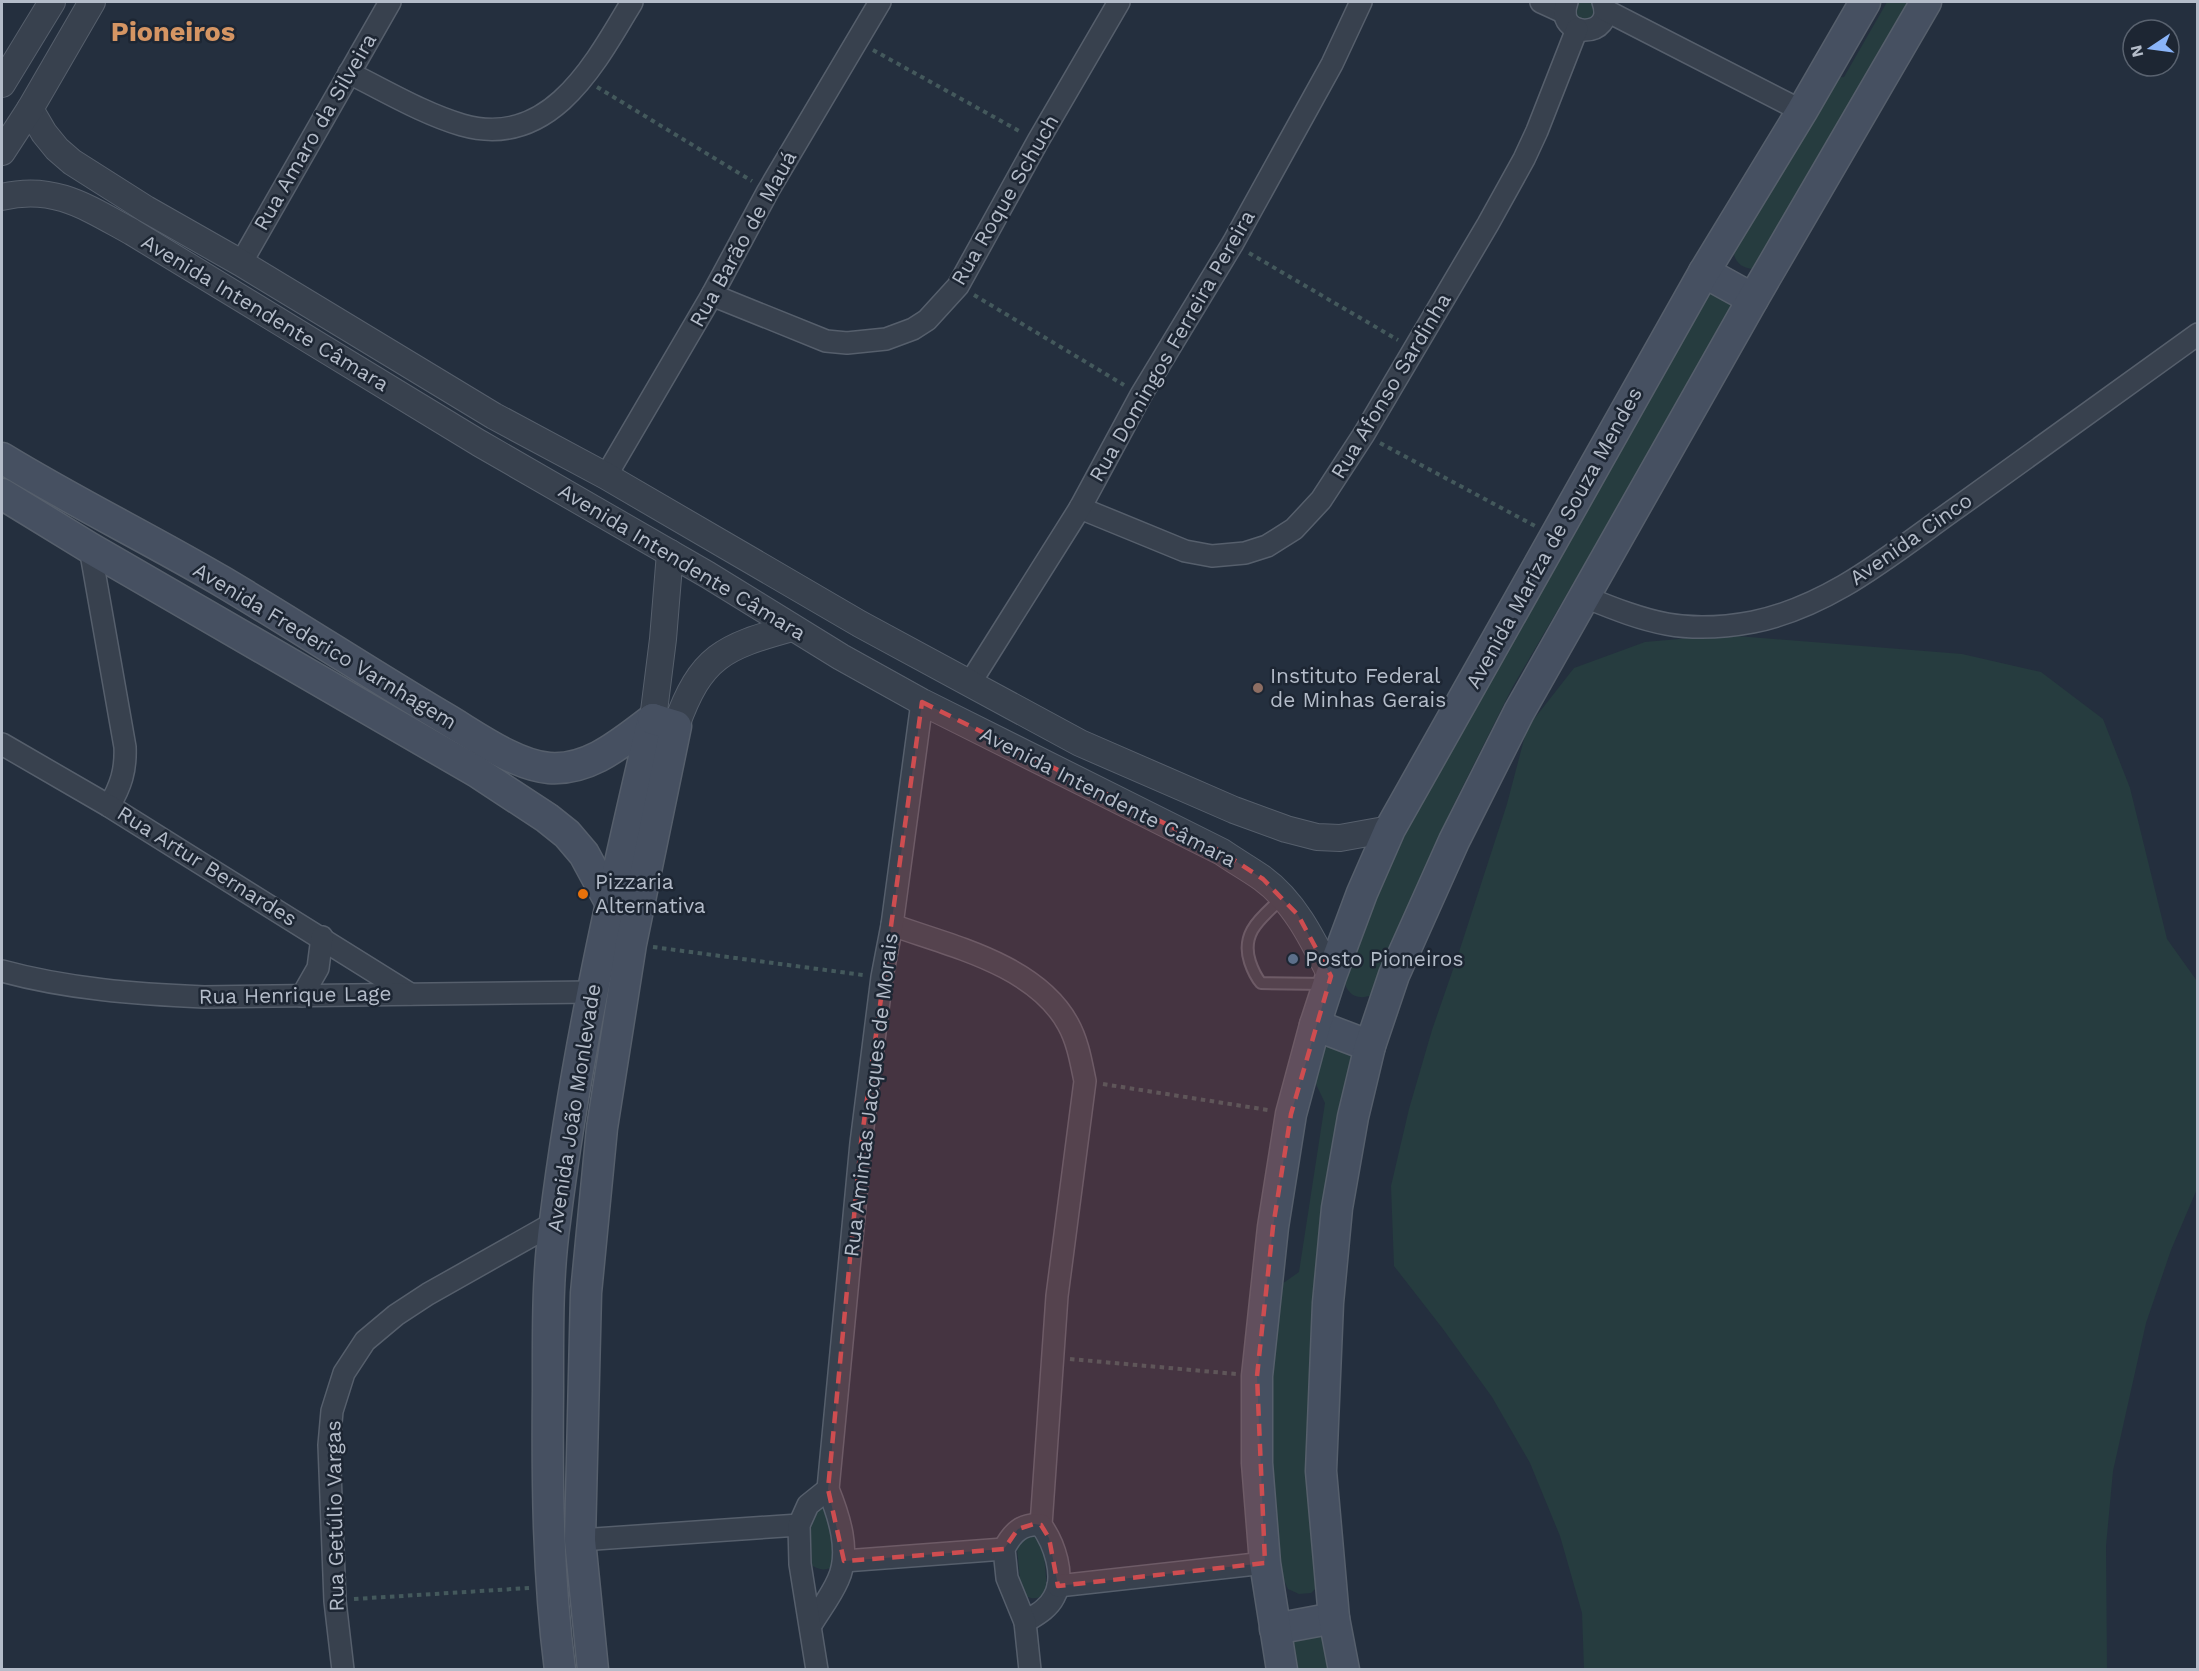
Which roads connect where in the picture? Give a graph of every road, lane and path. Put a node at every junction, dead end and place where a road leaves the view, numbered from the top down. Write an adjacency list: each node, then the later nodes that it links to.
1 (52, 2): 16 (street)
2 (89, 2): 17 (street)
3 (390, 2): 14 (street, Rua Amaro da Silveira)
4 (633, 2): 15 (street)
5 (880, 2): 13 (street, Rua Barão de Mauá)
6 (1119, 2): 19 (street, Rua Roque Schuch)
7 (1361, 2): 25 (street, Rua Domingos Ferreira Pereira)
8 (1541, 2): 12 (street)
9 (1865, 2): 18 (main road, Avenida Mariza de Souza Mendes)
10 (1926, 2): 30 (main road)
11 (1604, 6): 12 (street); 18 (street)
12 (1570, 14): 32 (street, Rua Afonso Sardinha)
13 (857, 42): 19 (path); 21 (street, Rua Barão de Mauá)
14 (349, 73): 15 (street); 26 (street, Rua Amaro da Silveira)
15 (584, 79): 21 (path)
16 (2, 84)
17 (30, 109): 20 (street); 23 (street, Avenida Intendente Câmara)
18 (1802, 111): 27 (main road, Avenida Mariza de Souza Mendes)
19 (1038, 141): 28 (street, Rua Roque Schuch)
20 (2, 152)
21 (768, 191): 29 (street, Rua Barão de Mauá)
22 (2, 197): 24 (street, Avenida Intendente Câmara)
23 (146, 209): 24 (street); 26 (street, Avenida Intendente Câmara)
24 (132, 232): 36 (street, Avenida Intendente Câmara)
25 (1233, 243): 32 (path); 33 (street, Rua Domingos Ferreira Pereira)
26 (241, 263): 34 (street, Avenida Intendente Câmara)
27 (1704, 272): 30 (main road); 41 (main road, Avenida Mariza de Souza Mendes)
28 (958, 286): 29 (street, Rua Roque Schuch); 33 (path)
29 (711, 295): 38 (street, Rua Barão de Mauá)
30 (1753, 299): 44 (main road)
31 (2198, 334): 44 (street, Avenida Cinco)
32 (1413, 349): 35 (street, Rua Afonso Sardinha)
33 (1141, 395): 40 (street, Rua Domingos Ferreira Pereira)
34 (494, 416): 36 (street); 38 (street, Avenida Intendente Câmara)
35 (1364, 434): 40 (street, Rua Afonso Sardinha); 41 (path)
36 (479, 443): 43 (street, Avenida Intendente Câmara)
37 (2, 458): 53 (main road, Avenida Frederico Varnhagem)
38 (606, 476): 45 (street, Avenida Intendente Câmara)
39 (2, 494): 42 (main road, Avenida Frederico Varnhagem)
40 (1080, 508): 48 (street, Rua Domingos Ferreira Pereira)
41 (1554, 536): 57 (main road, Avenida Mariza de Souza Mendes)
42 (90, 548): 54 (main road, Avenida Frederico Varnhagem); 56 (street)
43 (670, 553): 46 (street, Avenida Intendente Câmara); 50 (street, Avenida João Monlevade)
44 (1586, 597): 70 (main road)
45 (860, 624): 47 (street); 48 (street, Avenida Intendente Câmara)
46 (792, 628): 47 (street, Avenida Intendente Câmara); 50 (street, Avenida João Monlevade)
47 (841, 657): 49 (street, Avenida Intendente Câmara)
48 (970, 683): 51 (street, Avenida Intendente Câmara)
49 (922, 702): 55 (street, Avenida Intendente Câmara); 60 (street, Rua Amintas Jacques de Morais)
50 (665, 722): 53 (main road, Avenida Frederico Varnhagem); 59 (main road, Avenida João Monlevade); 62 (main road, Avenida João Monlevade)
51 (1080, 743): 55 (street); 57 (street, Avenida Intendente Câmara)
52 (2, 744): 56 (street, Rua Artur Bernardes)
53 (493, 747): 54 (main road)
54 (477, 772): 59 (main road, Avenida Frederico Varnhagem)
55 (1064, 773): 58 (street, Avenida Intendente Câmara)
56 (109, 806): 61 (street, Rua Artur Bernardes)
57 (1390, 829): 65 (main road, Avenida Mariza de Souza Mendes)
58 (1283, 897): 65 (street, Avenida Intendente Câmara); 65 (lane)
59 (610, 902): 66 (main road, Avenida João Monlevade)
60 (892, 925): 64 (street, Rua Amintas Jacques de Morais); 71 (street)
61 (322, 938): 67 (street, Rua Artur Bernardes); 68 (street)
62 (631, 944): 64 (path); 74 (main road, Avenida João Monlevade)
63 (2, 971): 68 (street, Rua Henrique Lage)
64 (882, 977): 78 (street, Rua Amintas Jacques de Morais)
65 (1330, 980): 69 (main road, Avenida Mariza de Souza Mendes)
66 (591, 992): 67 (street, Rua Henrique Lage); 73 (main road, Avenida João Monlevade)
67 (410, 994): 68 (street, Rua Henrique Lage)
68 (302, 996)
69 (1315, 1025): 70 (main road); 72 (main road, Avenida Mariza de Souza Mendes)
70 (1370, 1046): 88 (main road)
71 (1085, 1082): 72 (path); 76 (street)
72 (1291, 1114): 77 (main road, Avenida Mariza de Souza Mendes)
73 (571, 1118): 74 (main road); 75 (main road, Avenida João Monlevade)
74 (602, 1128): 81 (main road, Avenida João Monlevade)
75 (554, 1223): 86 (main road, Avenida João Monlevade); 87 (street, Rua Getúlio Vargas)
76 (1053, 1357): 77 (path); 79 (street)
77 (1257, 1376): 84 (main road, Avenida Mariza de Souza Mendes)
78 (828, 1489): 80 (street); 83 (street, Rua Amintas Jacques de Morais)
79 (1041, 1524): 82 (street); 85 (street)
80 (799, 1525): 81 (street); 90 (street)
81 (580, 1540): 93 (main road, Avenida João Monlevade)
82 (1004, 1549): 83 (street); 89 (street)
83 (844, 1561): 90 (street, Rua Amintas Jacques de Morais)
84 (1265, 1563): 85 (street); 91 (main road, Avenida Mariza de Souza Mendes)
85 (1058, 1586): 89 (street)
86 (553, 1587): 87 (path); 92 (main road, Avenida João Monlevade)
87 (335, 1600): 94 (street, Rua Getúlio Vargas)
88 (1334, 1618): 91 (main road); 98 (main road)
89 (1025, 1622): 96 (street)
90 (811, 1625): 95 (street)
91 (1275, 1629): 97 (main road, Avenida Mariza de Souza Mendes)
92 (559, 1665): 93 (main road)
93 (592, 1665)
94 (343, 1670)
95 (817, 1670)
96 (1030, 1670)
97 (1282, 1670)
98 (1344, 1670)

